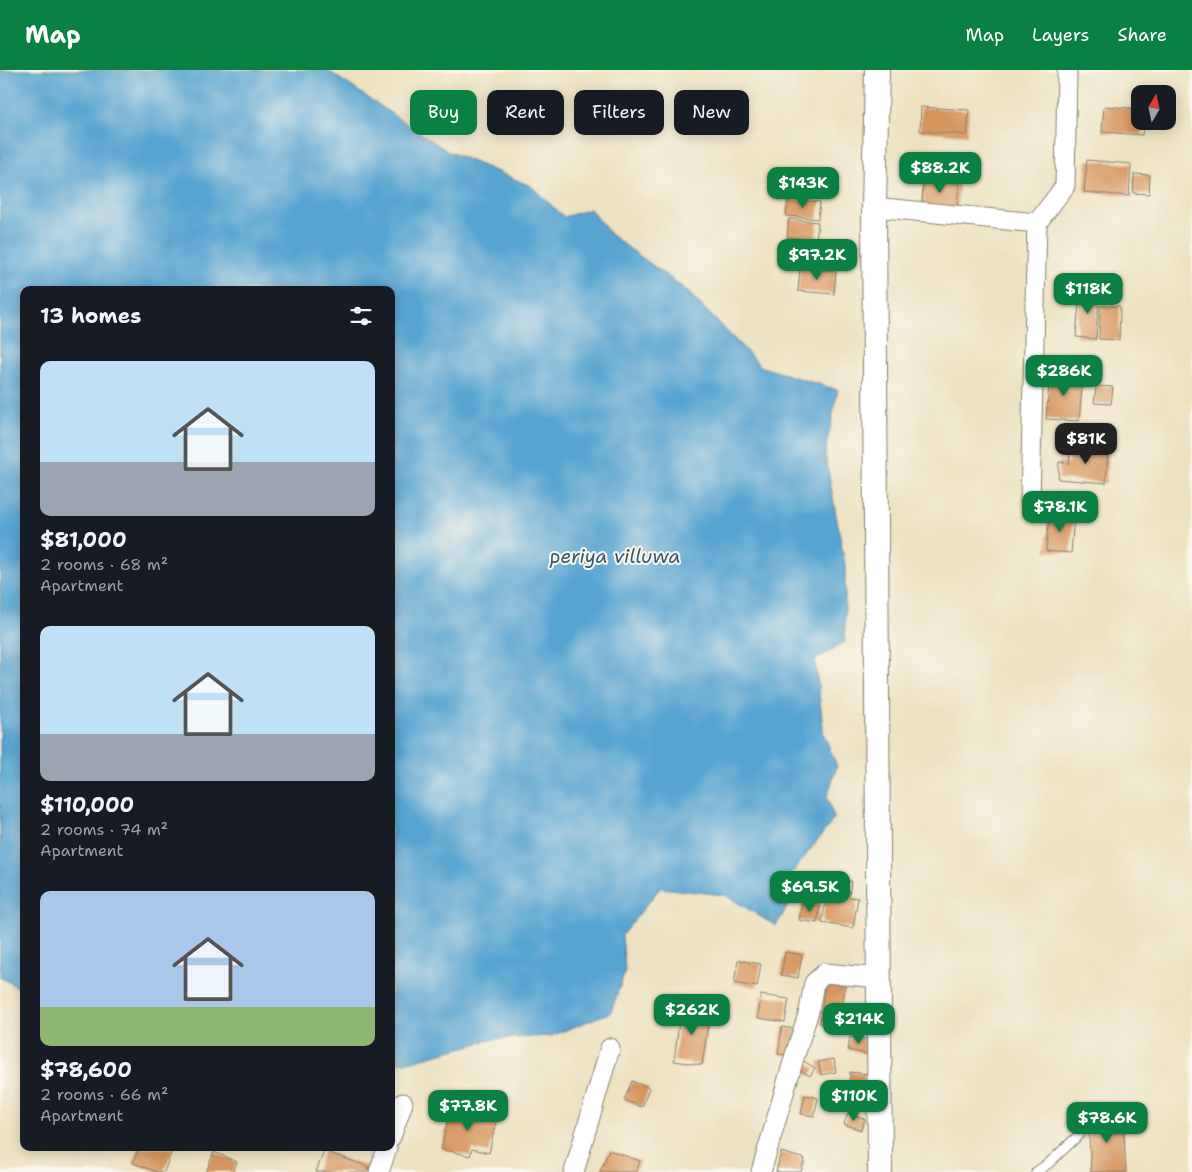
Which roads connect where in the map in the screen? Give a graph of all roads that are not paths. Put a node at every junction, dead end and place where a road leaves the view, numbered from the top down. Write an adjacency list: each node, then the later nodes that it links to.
1 (877, 70): 3 (street)
2 (1067, 70): 4 (street)
3 (874, 207): 4 (street); 6 (street)
4 (1037, 223): 5 (street)
5 (1030, 502)
6 (879, 978): 14 (street); 15 (street)
7 (610, 1048): 13 (street)
8 (403, 1103): 9 (street)
9 (395, 1126)
10 (1080, 1134): 16 (lane)
11 (387, 1151): 12 (street)
12 (379, 1172)
13 (574, 1172)
14 (761, 1172)
15 (880, 1172)
16 (1036, 1172)

